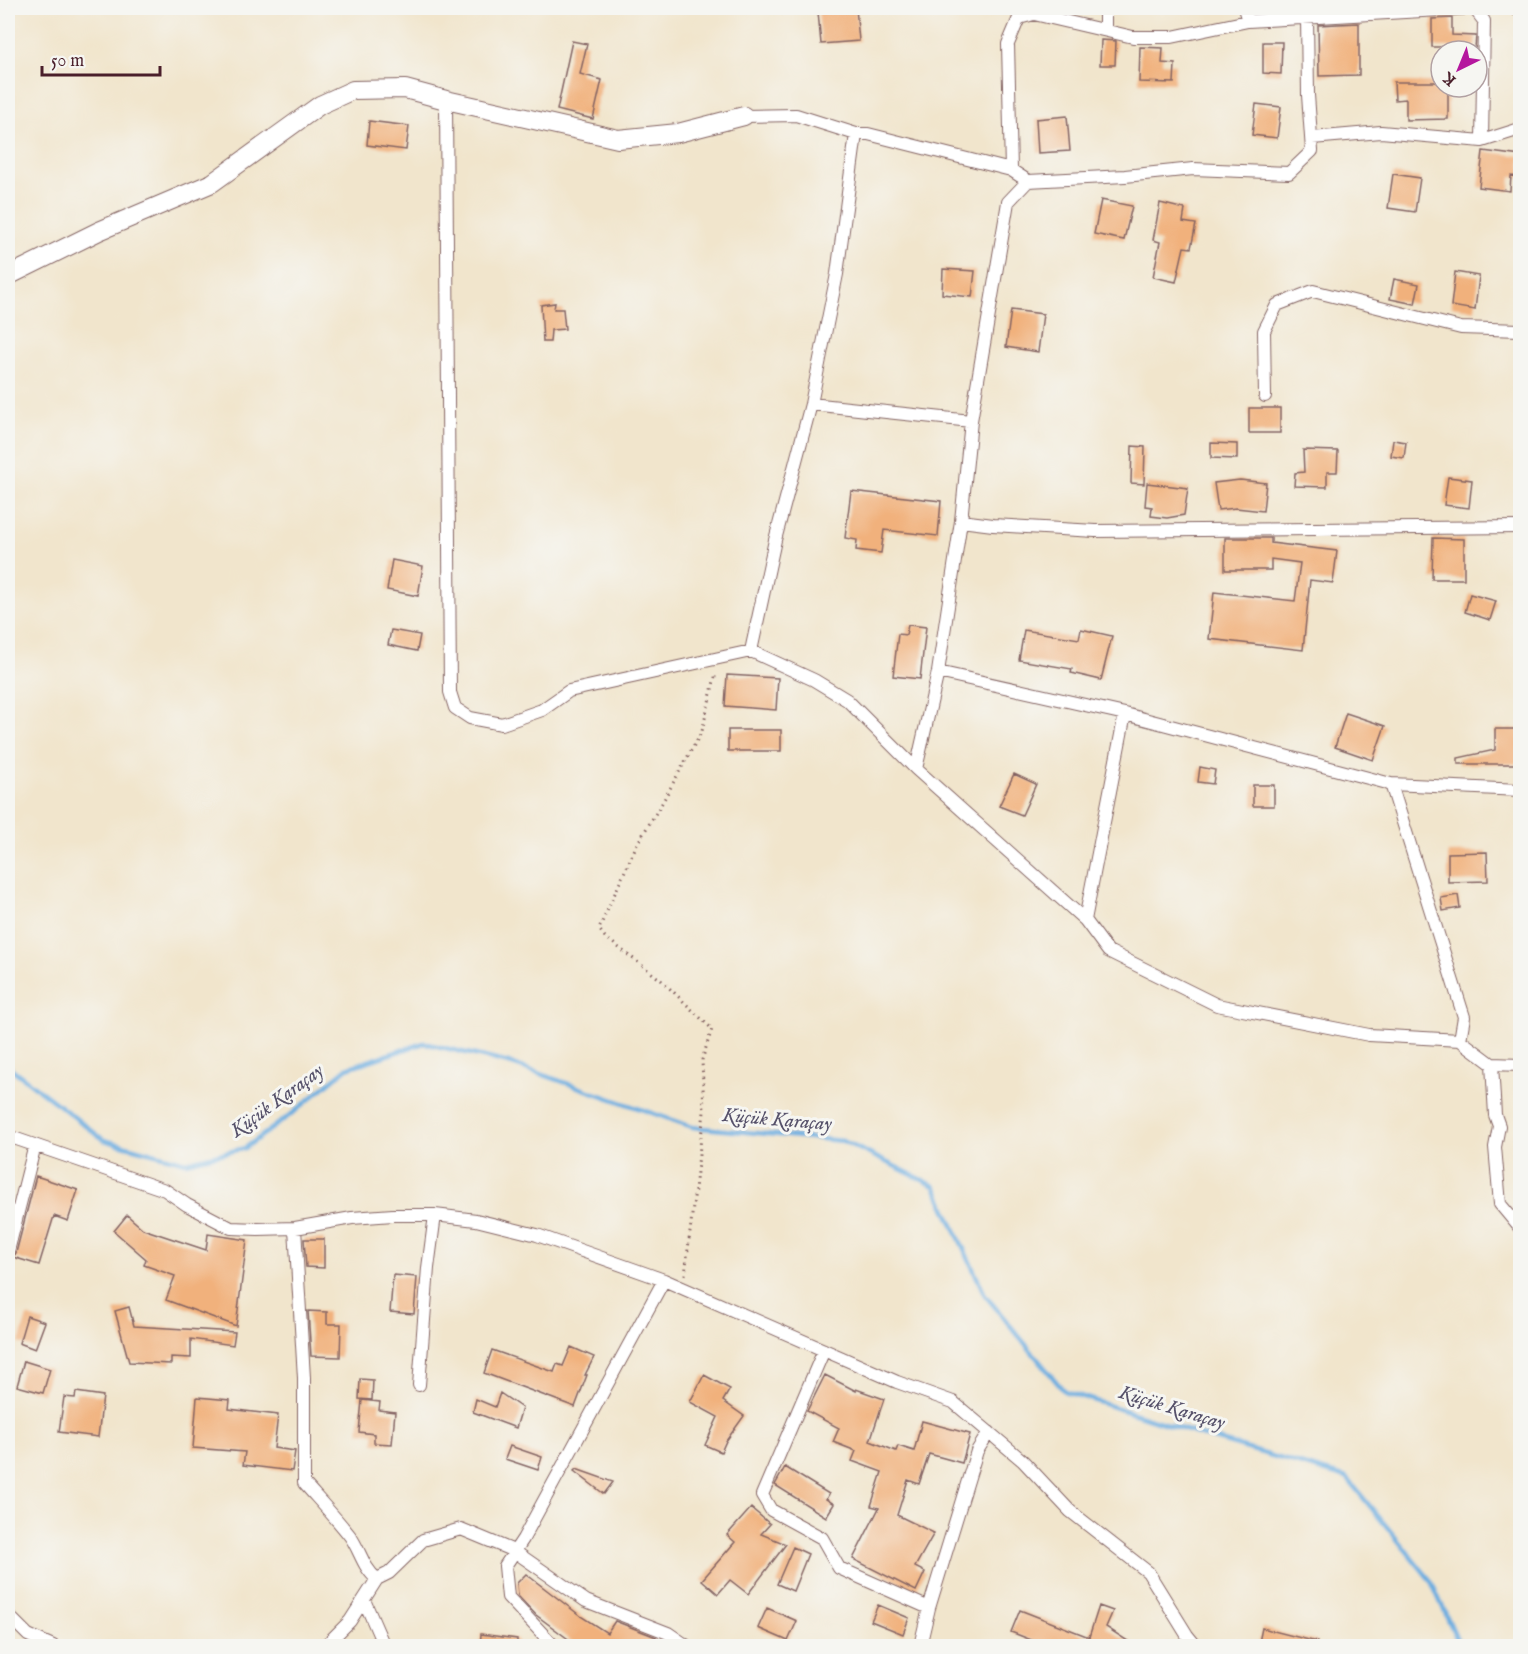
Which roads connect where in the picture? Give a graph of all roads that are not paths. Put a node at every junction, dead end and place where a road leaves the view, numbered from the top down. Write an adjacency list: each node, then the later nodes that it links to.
1 (1105, 8): 7 (street)
2 (1244, 8): 6 (street)
3 (1474, 8): 4 (street); 5 (street); 13 (street)
4 (1521, 8)
5 (1307, 17): 6 (street); 12 (street)
6 (1248, 21): 7 (street)
7 (1105, 30): 14 (street)
8 (446, 100): 9 (street); 16 (street); 23 (street)
9 (744, 116): 11 (street)
10 (1521, 129): 13 (street)
11 (856, 134): 14 (street); 19 (street)
12 (1312, 138): 13 (street); 15 (street)
13 (1482, 141)
14 (1011, 170): 15 (street)
15 (1028, 181): 20 (street)
16 (8, 276)
17 (1521, 330): 18 (street)
18 (1265, 396)
19 (811, 404): 20 (street); 23 (street)
20 (971, 421): 21 (street)
21 (961, 521): 22 (street); 24 (street)
22 (1521, 527)
23 (751, 651): 26 (street)
24 (938, 672): 25 (street); 26 (street)
25 (1125, 714): 27 (street); 29 (street)
26 (916, 769): 29 (street)
27 (1391, 784): 28 (street); 30 (street)
28 (1521, 790)
29 (1085, 920): 30 (street)
30 (1460, 1040): 31 (street)
31 (1492, 1064): 32 (street); 37 (street)
32 (1521, 1065)
33 (8, 1136): 34 (street)
34 (35, 1145): 36 (street); 38 (street)
35 (435, 1215): 36 (street); 39 (street); 41 (street)
36 (295, 1228): 44 (street)
37 (1521, 1228)
38 (8, 1251)
39 (664, 1280): 40 (street); 43 (street)
40 (824, 1350): 42 (street); 46 (street)
41 (419, 1386)
42 (989, 1432): 46 (street); 48 (street)
43 (514, 1551): 44 (street); 52 (street); 53 (street)
44 (377, 1579): 45 (street)
45 (364, 1599): 50 (street); 51 (street)
46 (929, 1608): 54 (street)
47 (8, 1615): 49 (street)
48 (1184, 1641): 55 (street)
49 (53, 1647)
50 (325, 1647)
51 (384, 1647)
52 (554, 1647)
53 (687, 1647)
54 (920, 1647)
55 (1196, 1647)

